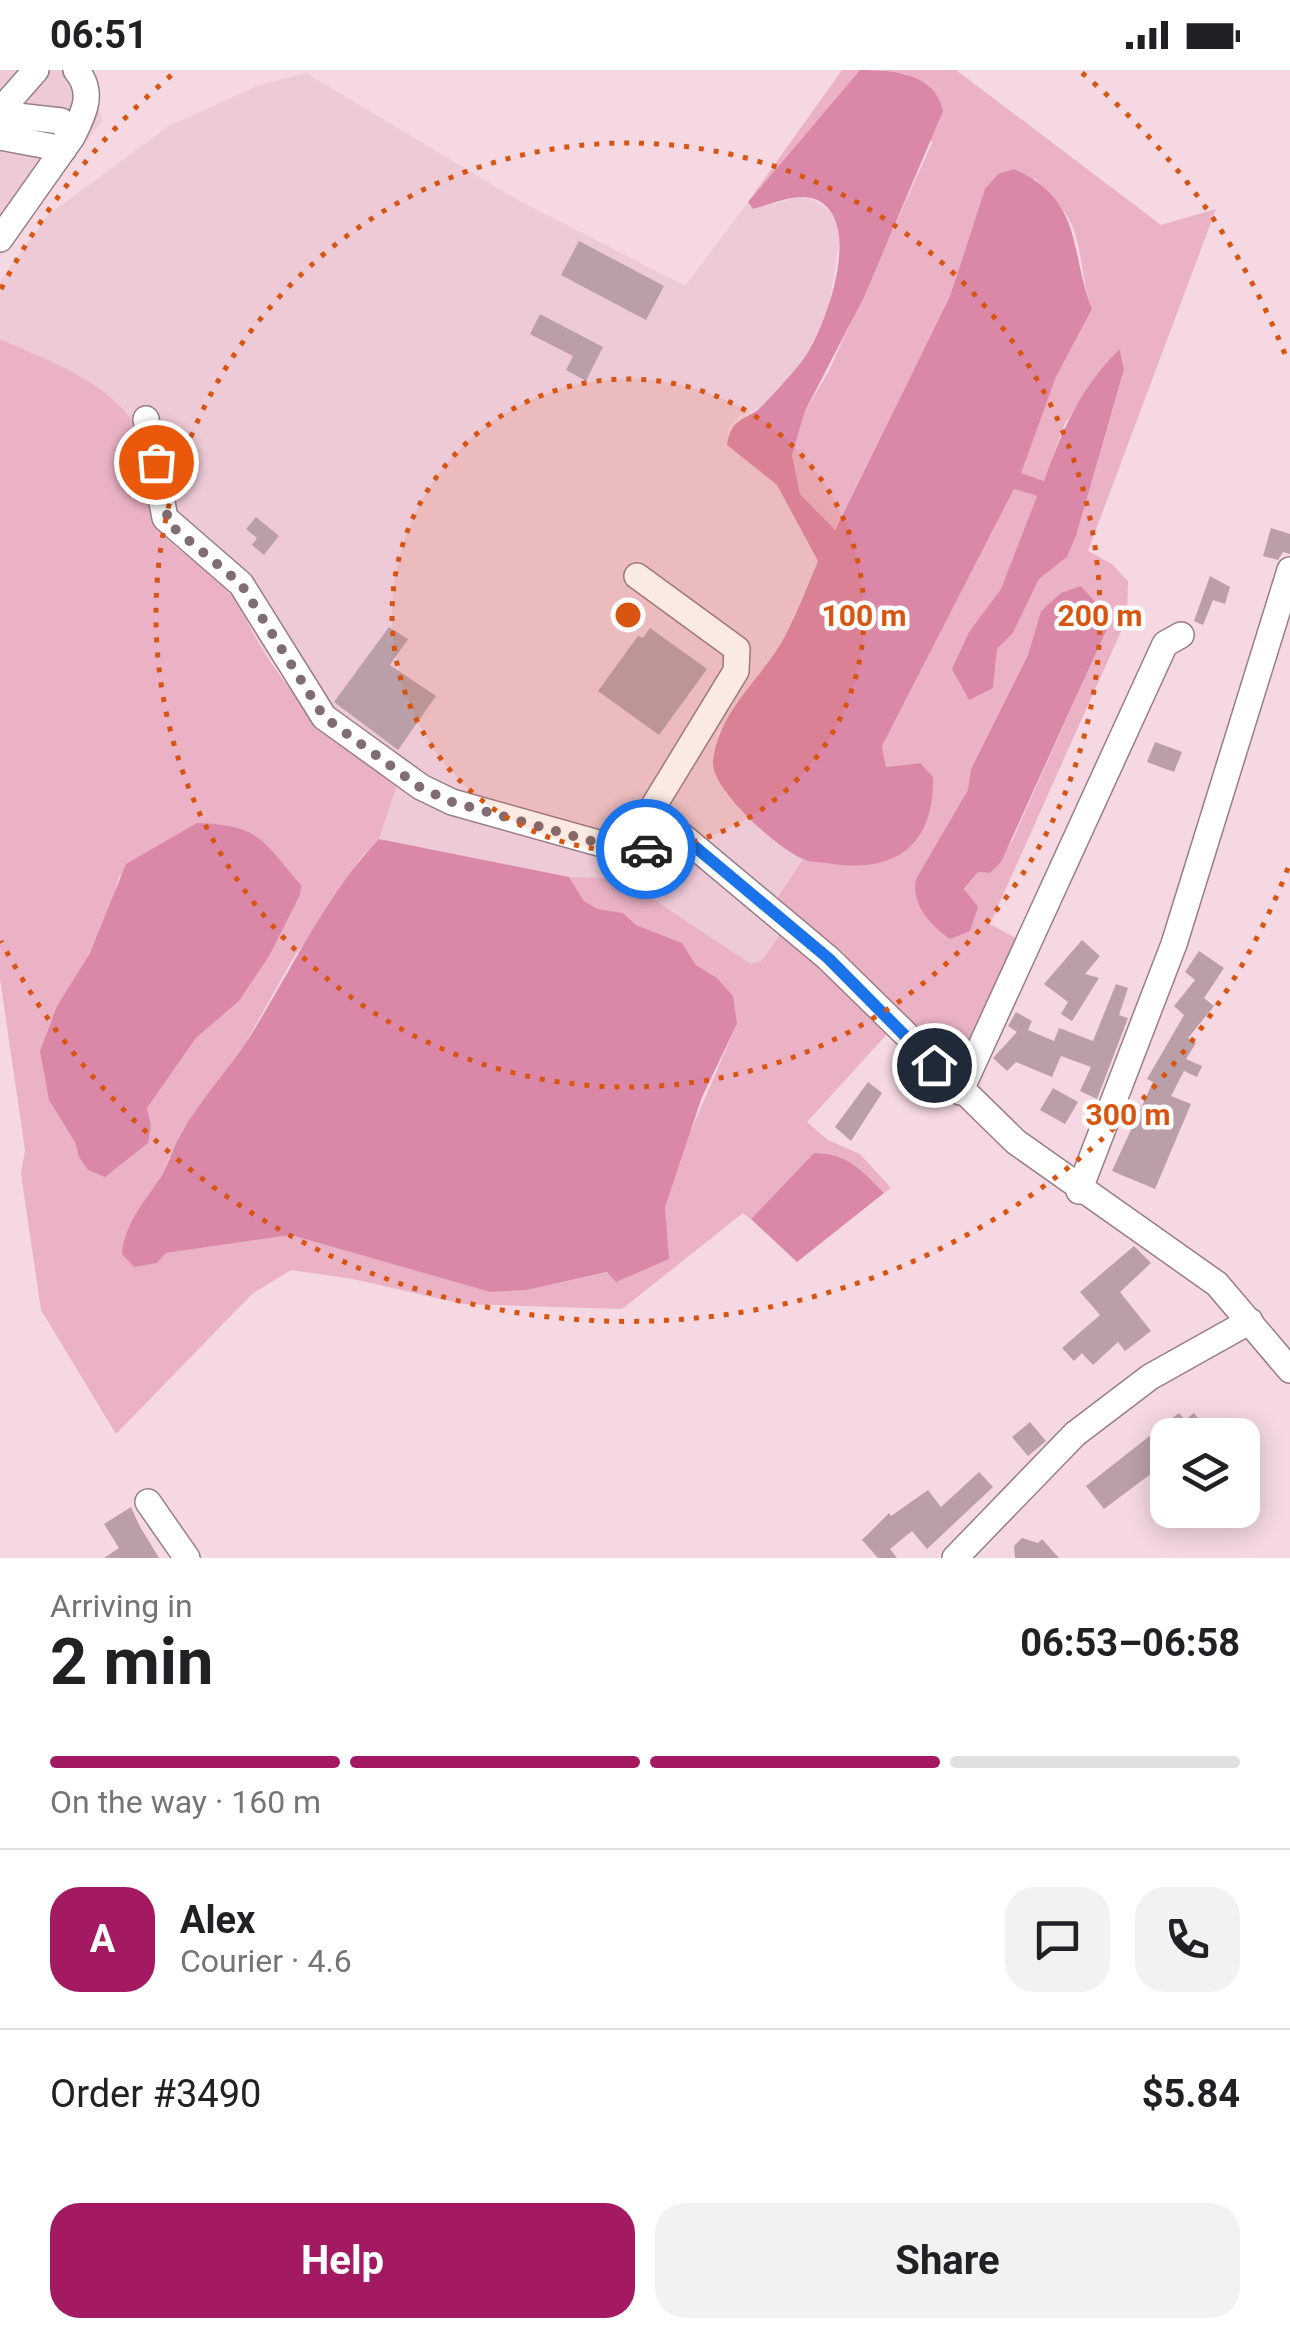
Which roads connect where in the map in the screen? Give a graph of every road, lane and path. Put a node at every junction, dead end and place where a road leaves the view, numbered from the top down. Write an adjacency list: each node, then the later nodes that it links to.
1 (36, 70): 3 (street)
2 (76, 70): 5 (street)
3 (0, 113): 5 (street)
4 (0, 137): 5 (street)
5 (68, 143): 6 (street)
6 (0, 238)
7 (146, 419): 12 (street)
8 (1290, 570): 13 (street)
9 (637, 576): 11 (street)
10 (1180, 635): 12 (street)
11 (650, 812)
12 (960, 1092): 13 (street)
13 (1080, 1190): 14 (street)
14 (1250, 1321): 15 (street); 18 (street)
15 (1290, 1370)
16 (148, 1502): 17 (street)
17 (178, 1555)
18 (955, 1558)

